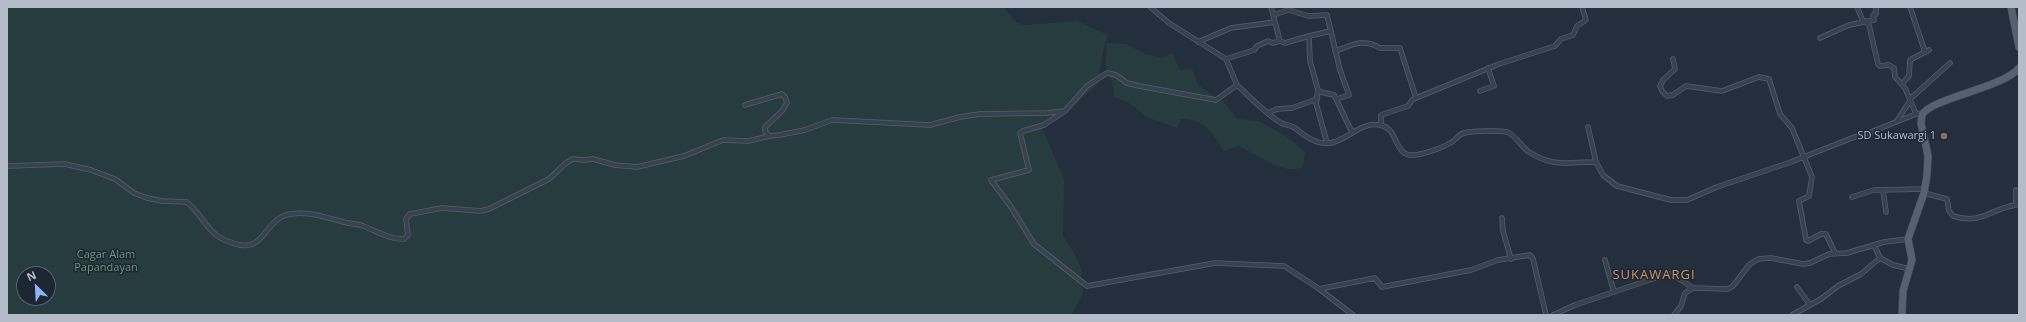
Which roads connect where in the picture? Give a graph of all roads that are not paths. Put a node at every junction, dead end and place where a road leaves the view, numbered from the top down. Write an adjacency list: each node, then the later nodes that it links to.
1 (1150, 7): 15 (street)
2 (1272, 7): 8 (street)
3 (1582, 7): 21 (street)
4 (1858, 7): 10 (street)
5 (1910, 7): 23 (street)
6 (2011, 7): 16 (main road)
7 (1876, 8): 10 (street)
8 (1273, 15): 9 (street); 11 (street)
9 (1275, 22): 14 (street); 15 (street)
10 (1867, 22): 13 (street); 23 (street)
11 (1331, 31): 12 (street); 17 (street)
12 (1309, 36): 14 (street); 25 (street)
13 (1820, 38)
14 (1280, 41): 18 (street)
15 (1198, 42): 18 (street)
16 (2019, 46)
17 (1335, 51): 27 (street); 29 (street)
18 (1226, 59): 24 (street)
19 (1673, 59): 41 (street)
20 (1950, 63): 30 (street)
21 (1488, 68): 26 (street); 27 (street)
22 (2019, 68): 34 (main road)
23 (1902, 84): 30 (street)
24 (1237, 86): 32 (street); 33 (street)
25 (1318, 90): 28 (street); 29 (street)
26 (1480, 91)
27 (1416, 98): 36 (street)
28 (1316, 99): 33 (street); 40 (street)
29 (1337, 99): 38 (street)
30 (1910, 100): 34 (street); 35 (street)
31 (745, 105): 39 (street)
32 (1065, 111): 39 (street); 59 (street)
33 (1268, 113): 40 (street)
34 (1919, 114): 35 (street); 46 (main road)
35 (1896, 123): 41 (street)
36 (1381, 125): 38 (street); 42 (street)
37 (1588, 127): 42 (street)
38 (1352, 132): 40 (street)
39 (769, 136): 43 (street)
40 (1327, 143)
41 (1804, 156): 42 (street); 52 (street)
42 (1596, 162)
43 (7, 166)
44 (1883, 190): 46 (street); 47 (street); 48 (street)
45 (2016, 190): 46 (street)
46 (1924, 191): 50 (main road)
47 (1852, 197)
48 (1886, 212)
49 (1502, 218): 54 (street)
50 (1908, 239): 51 (street); 56 (main road)
51 (1874, 245): 52 (street); 53 (street)
52 (1835, 253): 58 (street)
53 (1880, 258): 56 (street); 61 (street)
54 (1511, 259): 59 (street); 63 (street)
55 (1605, 260): 60 (street)
56 (1910, 269): 67 (main road)
57 (1797, 287): 61 (street)
58 (1694, 288): 60 (street); 65 (street)
59 (1319, 289): 62 (street)
60 (1614, 292): 64 (street)
61 (1810, 305): 66 (street)
62 (1353, 315)
63 (1546, 315)
64 (1553, 315)
65 (1674, 315)
66 (1792, 315)
67 (1902, 315)

